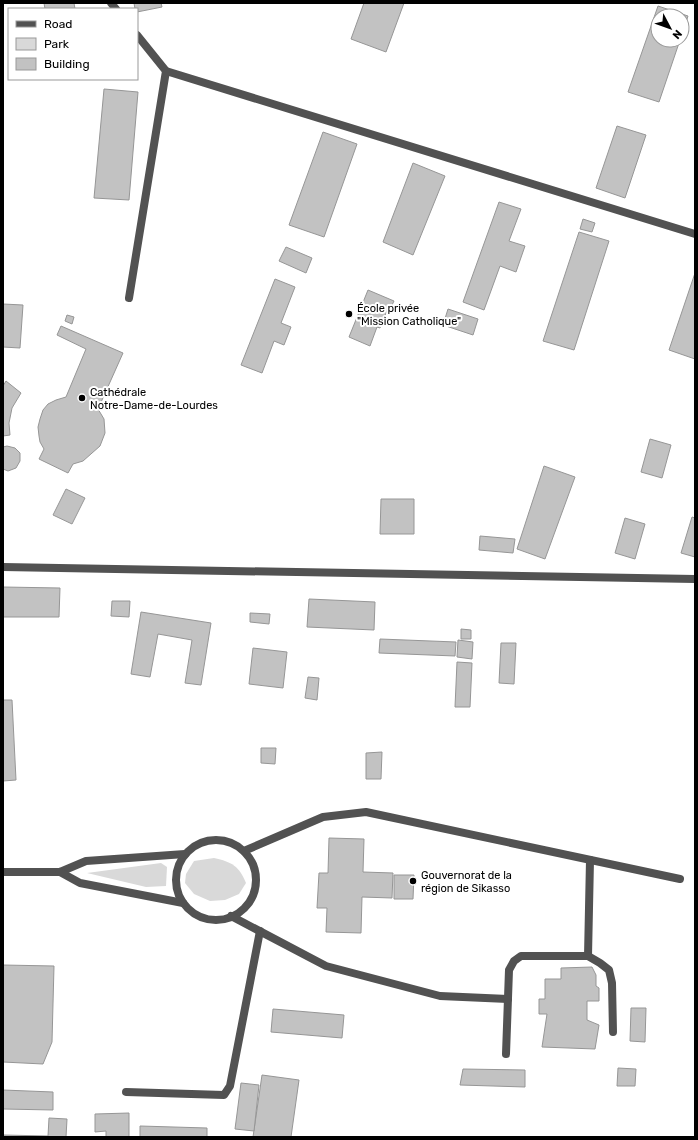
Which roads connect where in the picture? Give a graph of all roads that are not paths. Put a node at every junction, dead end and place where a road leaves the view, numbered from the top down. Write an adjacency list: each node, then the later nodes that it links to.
1 (138, 36): 2 (street)
2 (166, 71): 3 (street); 4 (street)
3 (695, 234)
4 (129, 298)
5 (3, 567): 6 (street)
6 (695, 579)
7 (244, 851): 8 (street); 9 (street); 14 (street)
8 (185, 854): 11 (street); 13 (street)
9 (590, 860): 12 (street); 16 (street)
10 (3, 872): 11 (street)
11 (60, 872): 13 (street)
12 (680, 879)
13 (183, 903): 14 (street)
14 (231, 916): 15 (street)
15 (260, 932): 17 (street); 20 (street)
16 (588, 956): 17 (street); 18 (street)
17 (508, 999): 19 (street)
18 (614, 1032)
19 (506, 1054)
20 (126, 1092)

